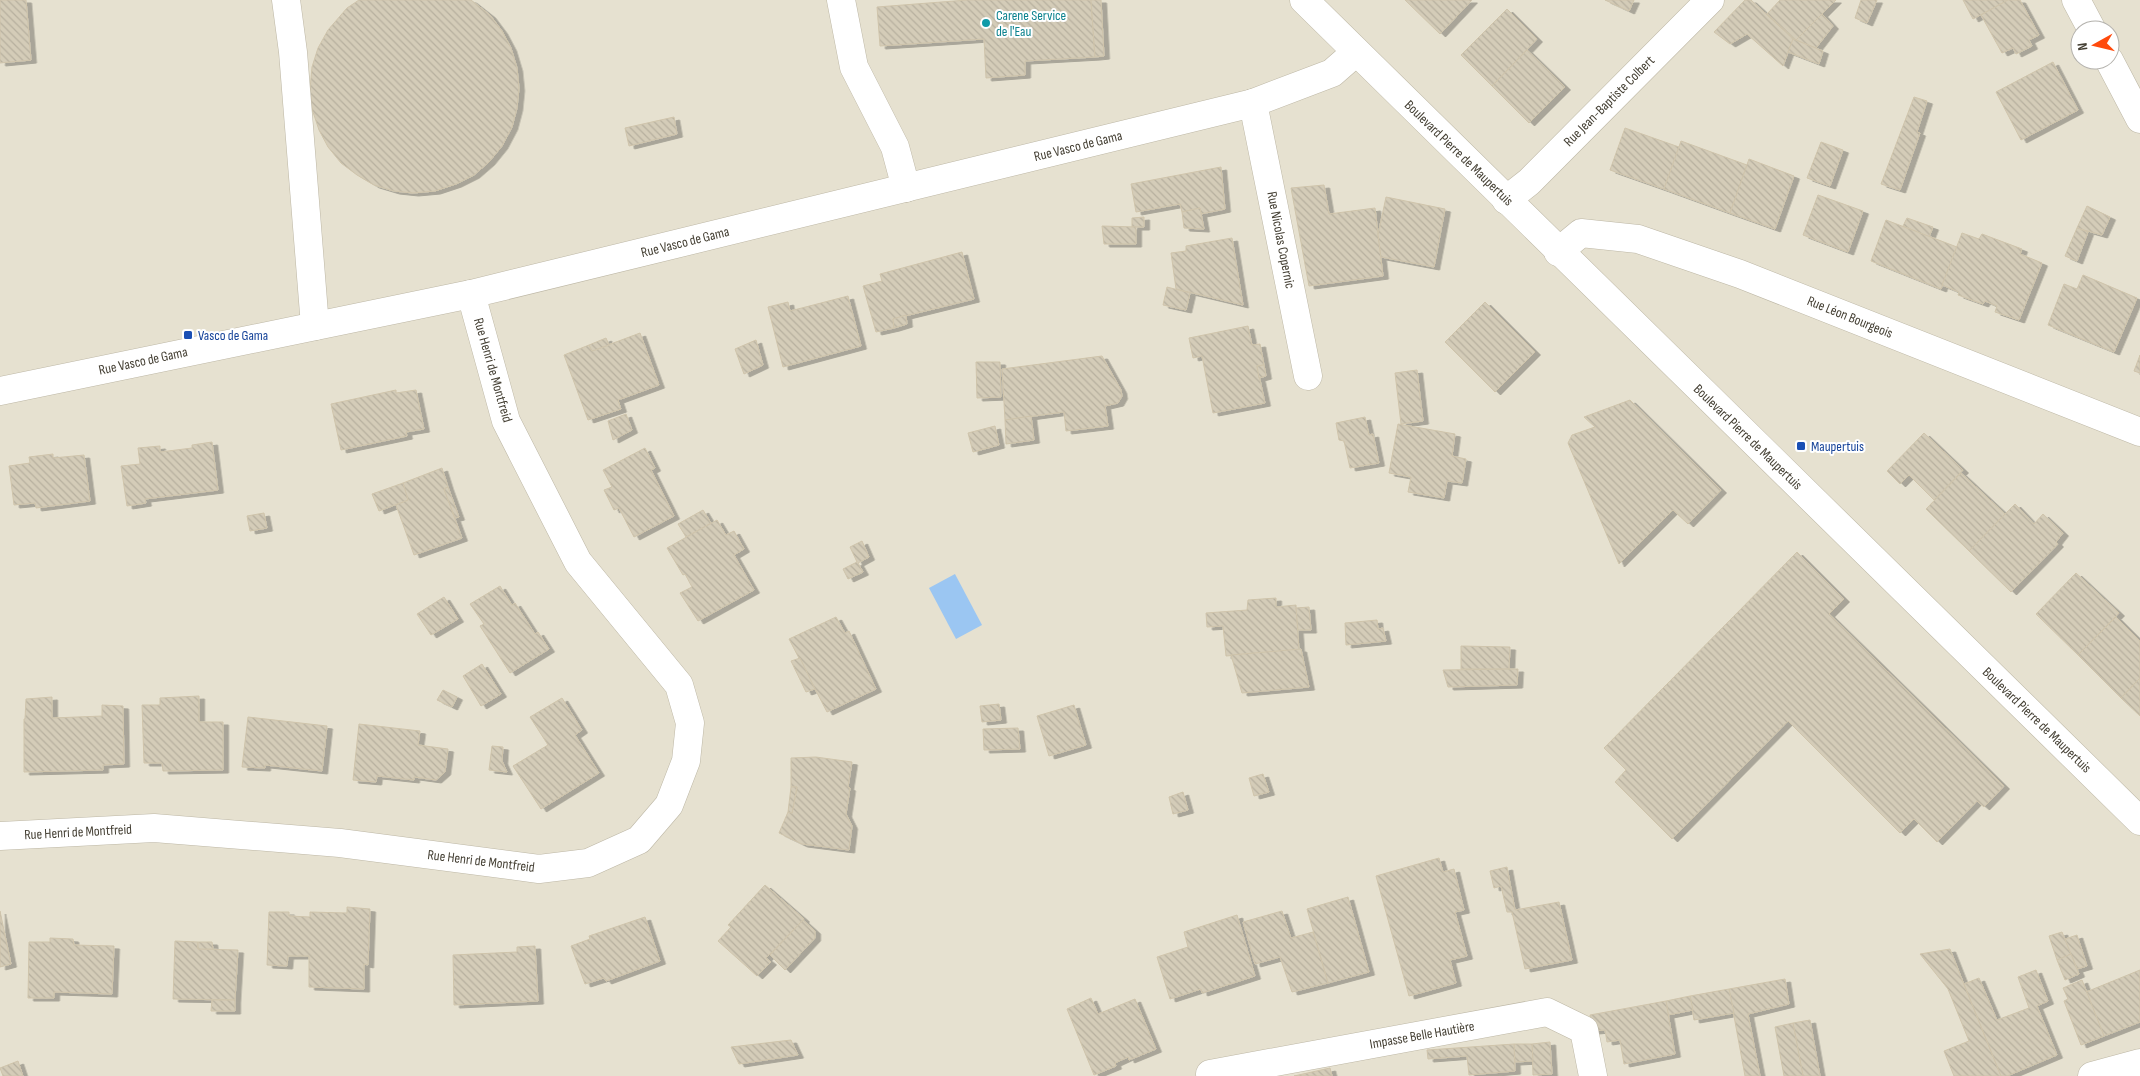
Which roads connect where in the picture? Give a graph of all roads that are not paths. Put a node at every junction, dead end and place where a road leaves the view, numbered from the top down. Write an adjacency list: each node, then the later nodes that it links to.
1 (286, 0): 15 (street)
2 (841, 0): 11 (street)
3 (1304, 0): 7 (street, Boulevard Pierre de Maupertuis)
4 (1710, 0): 12 (street, Rue Jean-Baptiste Colbert)
5 (2076, 0): 6 (street)
6 (2087, 20)
7 (1356, 52): 9 (street, Rue Vasco de Gama); 12 (street, Boulevard Pierre de Maupertuis)
8 (2113, 70): 10 (street)
9 (1254, 103): 11 (street, Rue Vasco de Gama); 16 (street, Rue Nicolas Copernic)
10 (2140, 119)
11 (906, 188): 14 (street, Rue Vasco de Gama)
12 (1506, 200): 13 (street, Boulevard Pierre de Maupertuis)
13 (1558, 252): 18 (street, Rue Léon Bourgeois); 19 (street, Boulevard Pierre de Maupertuis)
14 (471, 294): 15 (street, Rue Vasco de Gama); 20 (street, Rue Henri de Montfreid)
15 (315, 326): 17 (street, Rue Vasco de Gama)
16 (1308, 376)
17 (0, 391)
18 (2140, 432)
19 (2140, 821)
20 (0, 836)
21 (2140, 1062): 24 (street)
22 (1210, 1074): 23 (street, Impasse Belle Hautière)
23 (1593, 1076)
24 (2092, 1076)

